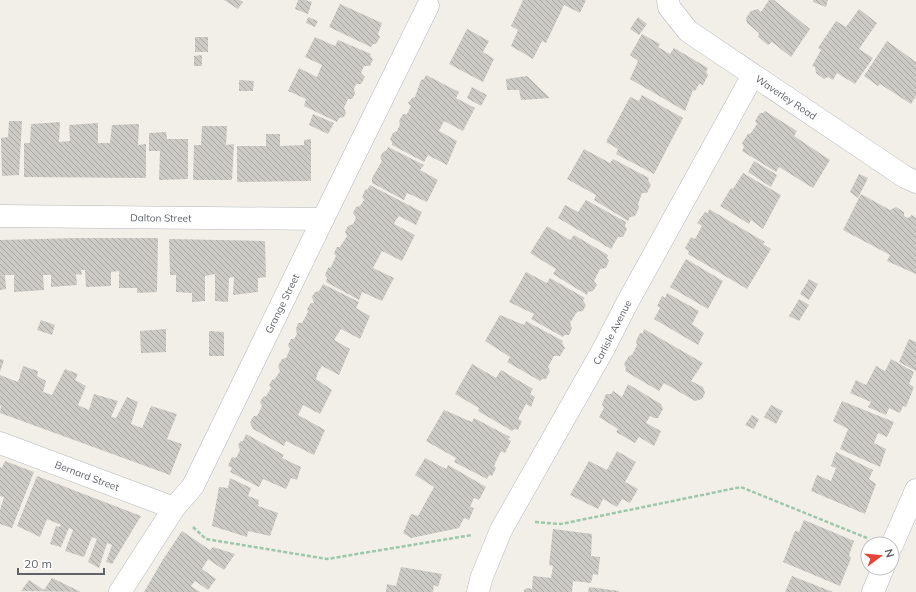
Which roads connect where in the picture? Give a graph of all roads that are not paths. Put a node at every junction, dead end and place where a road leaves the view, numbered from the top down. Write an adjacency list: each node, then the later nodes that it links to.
1 (668, 0): 3 (street, Waverley Road)
2 (428, 6): 6 (street, Grange Street)
3 (753, 75): 4 (street, Waverley Road); 13 (street, Carlisle Avenue)
4 (916, 182)
5 (0, 216): 6 (street, Dalton Street)
6 (323, 219): 9 (street, Grange Street)
7 (0, 443): 9 (street, Bernard Street)
8 (916, 490): 10 (street)
9 (174, 508): 12 (street, Grange Street)
10 (896, 536)
11 (880, 576): 14 (street)
12 (120, 592)
13 (478, 592)
14 (873, 592)

